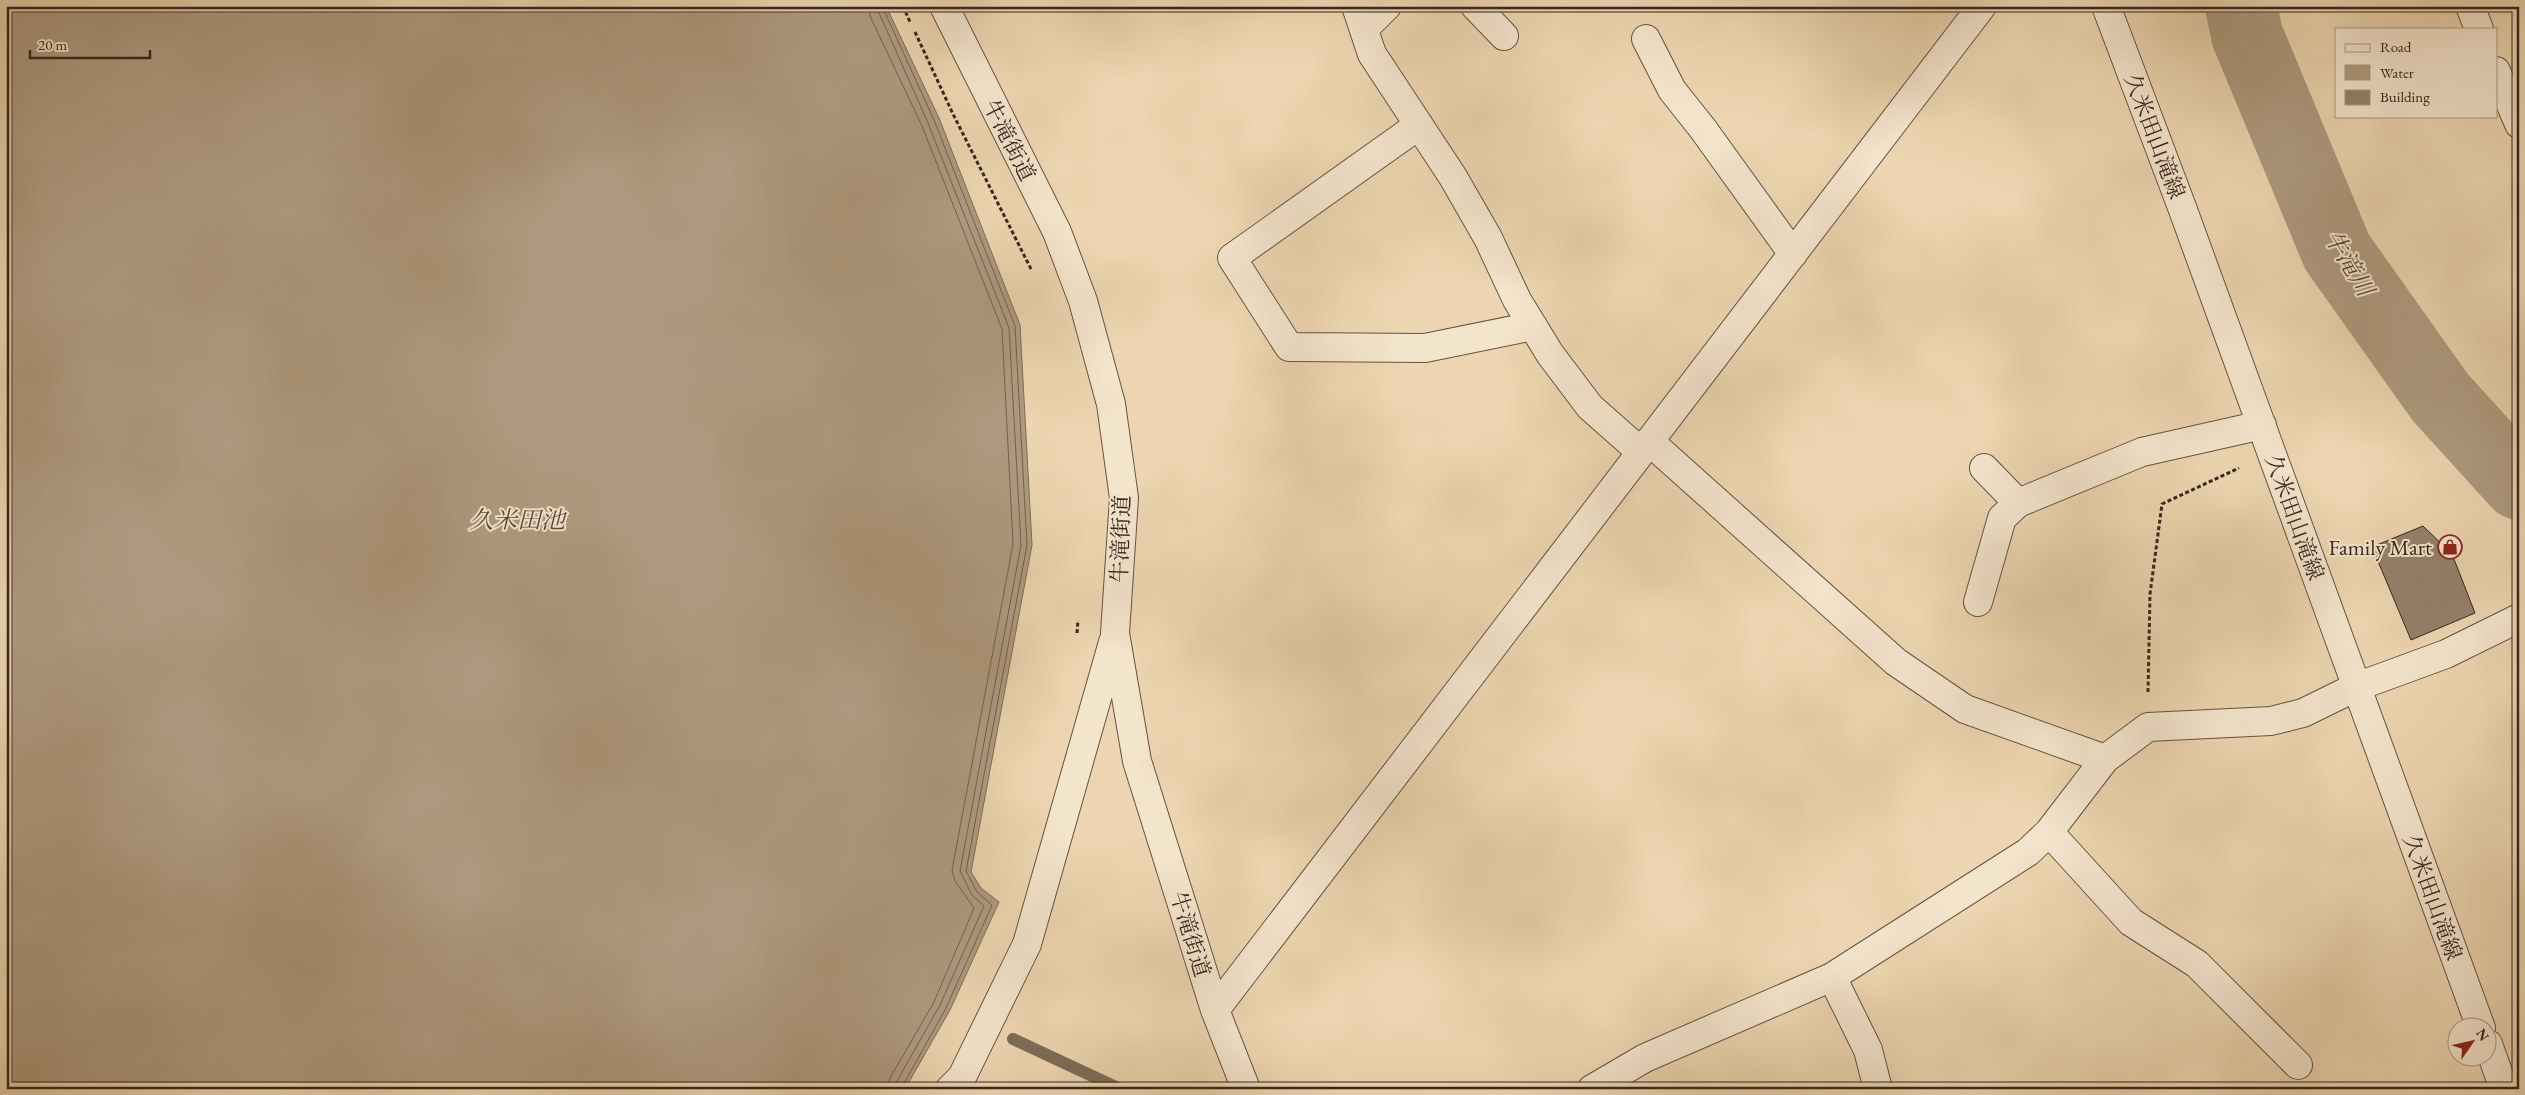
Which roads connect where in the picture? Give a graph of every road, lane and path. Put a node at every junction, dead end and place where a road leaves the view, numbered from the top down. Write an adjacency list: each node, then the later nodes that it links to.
1 (903, 6): 16 (path)
2 (944, 6): 26 (street, 牛滝街道)
3 (1387, 6): 8 (street)
4 (1475, 6): 10 (street)
5 (1982, 6): 15 (street)
6 (2106, 6): 18 (street, 久米田山滝線)
7 (2470, 6): 9 (street)
8 (1360, 18): 14 (street)
9 (2479, 28)
10 (1504, 36)
11 (1646, 39): 15 (street)
12 (2498, 76): 13 (street)
13 (2516, 110)
14 (1419, 125): 17 (street); 17 (street)
15 (1793, 254): 19 (street)
16 (1033, 274)
17 (1533, 326): 19 (street)
18 (2262, 425): 20 (street, 久米田山滝線); 22 (street)
19 (1645, 446): 30 (street); 33 (street)
20 (2272, 454): 28 (street, 久米田山滝線); 29 (path)
21 (1984, 468): 22 (street)
22 (2018, 503): 23 (street)
23 (1978, 602)
24 (1079, 610): 27 (path)
25 (2519, 618): 28 (street)
26 (1115, 633): 33 (street, 牛滝街道); 37 (street)
27 (1076, 639)
28 (2356, 687): 29 (street); 34 (street, 久米田山滝線)
29 (2148, 727): 30 (street)
30 (2105, 760): 31 (street)
31 (2049, 832): 32 (street); 35 (street)
32 (1832, 978): 39 (street); 40 (street)
33 (1215, 1010): 38 (street, 牛滝街道)
34 (2477, 1018)
35 (2298, 1065)
36 (2497, 1068): 41 (street)
37 (950, 1089)
38 (1246, 1089)
39 (1592, 1089)
40 (1878, 1089)
41 (2504, 1089)

